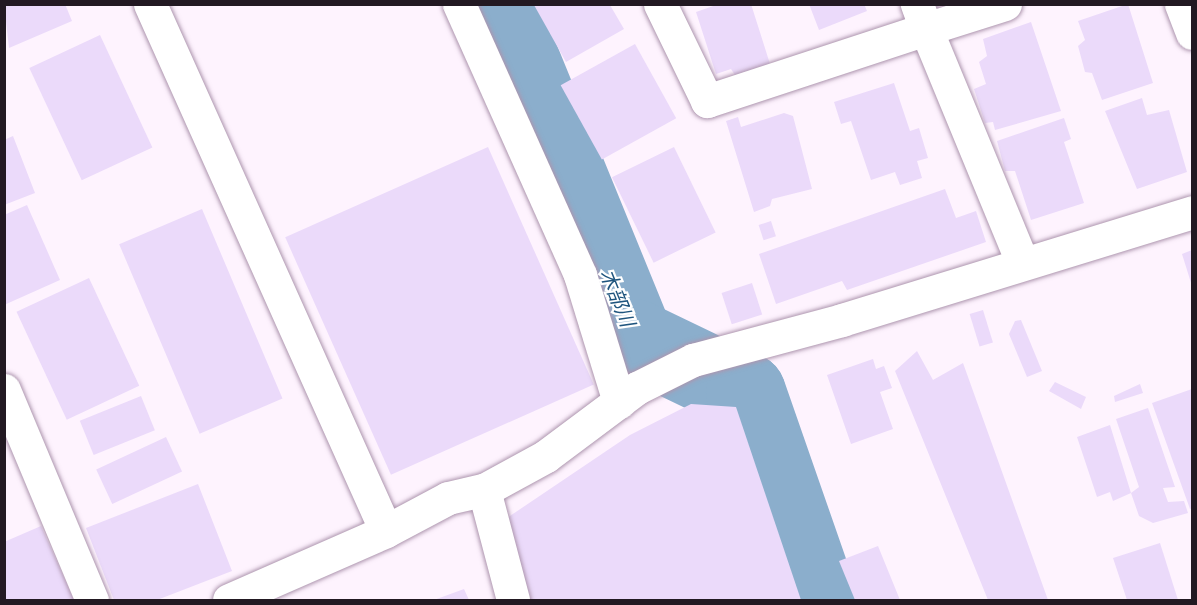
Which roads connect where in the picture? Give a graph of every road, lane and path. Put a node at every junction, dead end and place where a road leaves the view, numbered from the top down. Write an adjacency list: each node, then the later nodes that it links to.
1 (150, 4): 13 (street)
2 (459, 4): 11 (street)
3 (660, 4): 6 (street)
4 (1005, 4): 6 (street)
5 (1181, 4): 7 (street)
6 (921, 16): 9 (street)
7 (1192, 33)
8 (1192, 212): 9 (street)
9 (1022, 262): 11 (street)
10 (4, 390): 14 (street)
11 (619, 402): 12 (street)
12 (484, 490): 13 (street); 16 (street)
13 (386, 531): 15 (street)
14 (92, 600)
15 (229, 600)
16 (513, 600)

